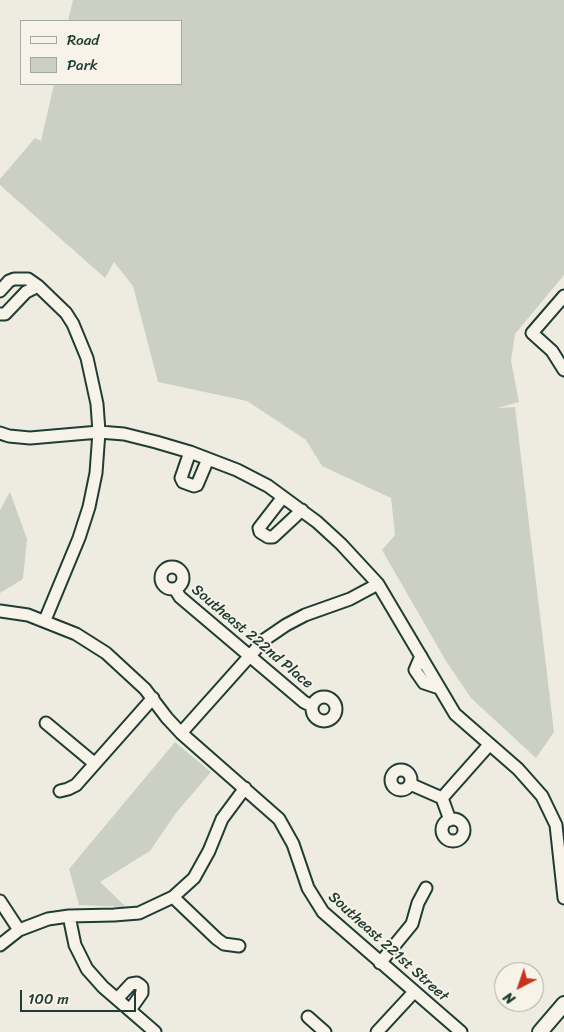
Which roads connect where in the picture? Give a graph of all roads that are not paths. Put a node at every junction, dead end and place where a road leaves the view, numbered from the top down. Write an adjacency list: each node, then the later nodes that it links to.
1 (38, 286): 2 (street); 4 (street); 6 (street)
2 (0, 291)
3 (564, 296): 5 (street)
4 (0, 314)
5 (564, 370)
6 (99, 432): 7 (street); 8 (street); 15 (street)
7 (0, 433)
8 (190, 452): 9 (street); 9 (street)
9 (208, 459): 10 (street)
10 (283, 496): 11 (street); 11 (street)
11 (302, 510): 12 (street)
12 (378, 584): 16 (street); 21 (street)
13 (175, 589): 16 (street, Southeast 222nd Place)
14 (0, 611): 15 (street, Southeast 221st Street)
15 (45, 620): 17 (street, Southeast 221st Street)
16 (249, 655): 18 (street, Southeast 222nd Place); 20 (street)
17 (153, 698): 20 (street, Southeast 221st Street); 22 (street)
18 (312, 706)
19 (46, 723): 22 (street)
20 (181, 733): 24 (street, Southeast 221st Street)
21 (489, 745): 26 (street); 28 (street)
22 (94, 763): 25 (street)
23 (410, 784): 26 (street)
24 (245, 788): 30 (street); 37 (street, Southeast 221st Street)
25 (60, 791)
26 (442, 798): 27 (street)
27 (450, 820)
28 (560, 824): 31 (street)
29 (426, 888): 37 (street)
30 (173, 897): 33 (street); 36 (street)
31 (564, 898)
32 (0, 901): 34 (street)
33 (69, 916): 34 (street); 39 (street)
34 (18, 930): 35 (street)
35 (0, 945)
36 (239, 946)
37 (380, 963): 38 (street, Southeast 221st Street)
38 (414, 992): 46 (street); 47 (street, Southeast 221st Street)
39 (117, 999): 41 (street); 41 (street)
40 (564, 1004): 43 (main road)
41 (130, 1010): 44 (street)
42 (308, 1017): 45 (street)
43 (542, 1031)
44 (155, 1032)
45 (325, 1032)
46 (377, 1032)
47 (461, 1032)

